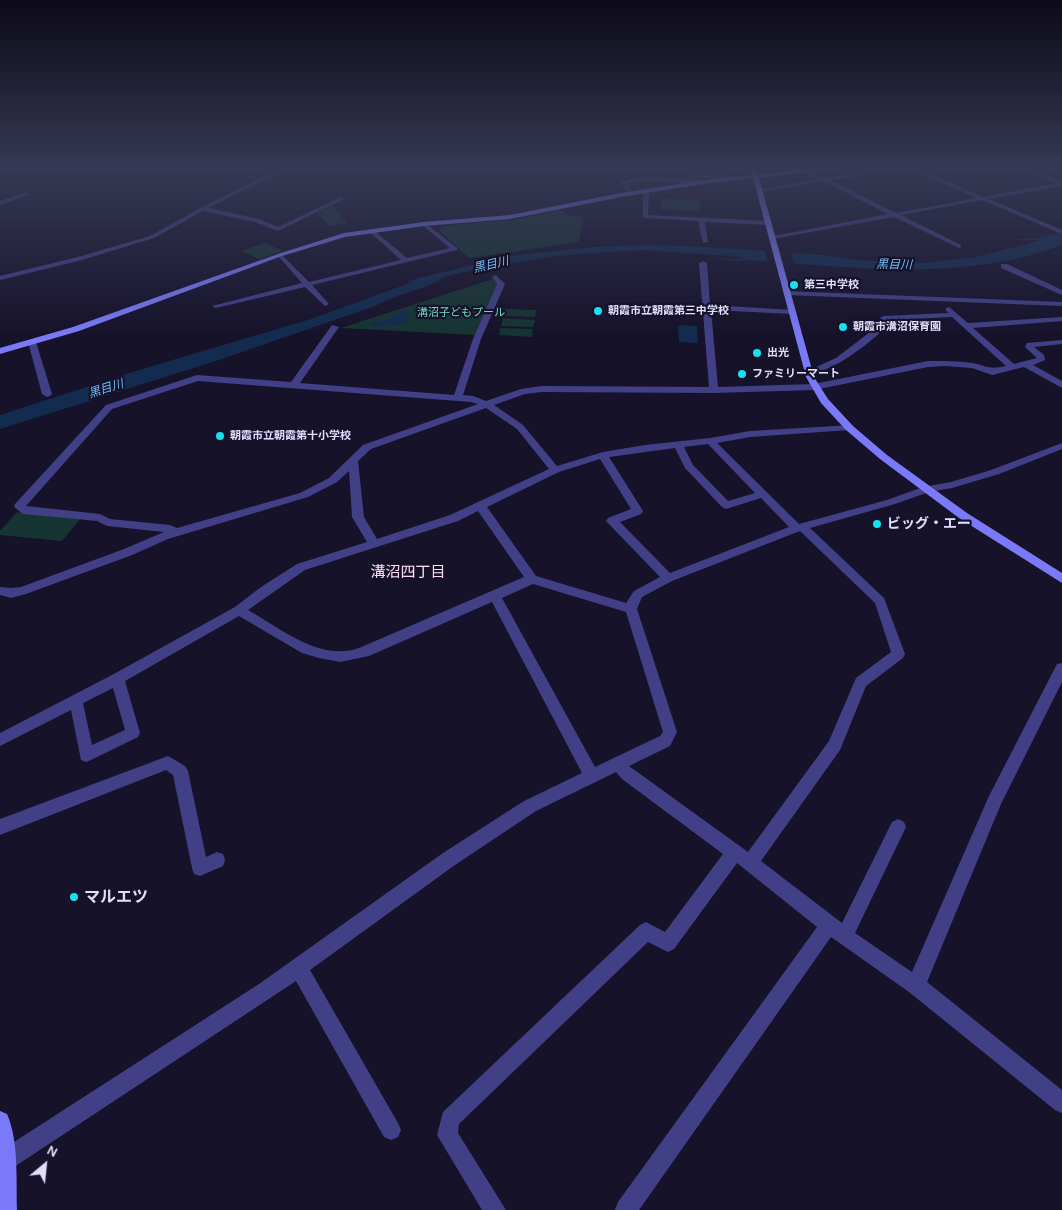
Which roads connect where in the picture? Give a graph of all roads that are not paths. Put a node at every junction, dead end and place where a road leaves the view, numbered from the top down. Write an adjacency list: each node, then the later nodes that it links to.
1 (175, 223): 21 (street)
2 (266, 223): 3 (street)
3 (290, 223)
4 (432, 223): 10 (street)
5 (702, 223): 14 (street)
6 (769, 223): 13 (street)
7 (845, 223): 13 (street)
8 (915, 223): 15 (street)
9 (1043, 223): 11 (street)
10 (424, 224): 12 (street); 17 (street)
11 (1059, 230)
12 (372, 231): 16 (street); 17 (street)
13 (772, 237): 23 (street)
14 (705, 242)
15 (959, 246)
16 (280, 255): 22 (street); 35 (street)
17 (406, 261): 22 (street)
18 (703, 263): 29 (street)
19 (1004, 266): 24 (street)
20 (496, 277): 46 (street)
21 (0, 278)
22 (307, 285): 26 (street); 28 (street)
23 (787, 293): 25 (street); 30 (street)
24 (1062, 293)
25 (942, 299): 27 (street); 31 (street)
26 (325, 304)
27 (1062, 304)
28 (216, 306)
29 (707, 307): 30 (street); 44 (street)
30 (792, 312): 40 (street)
31 (954, 316): 33 (street); 40 (street)
32 (1062, 319): 33 (street)
33 (965, 326): 39 (street)
34 (335, 327): 41 (street)
35 (32, 342): 37 (street); 45 (street)
36 (1062, 342): 38 (street)
37 (0, 351)
38 (1027, 365): 39 (street); 42 (street)
39 (1014, 368): 43 (street)
40 (809, 372): 43 (street)
41 (294, 385): 46 (street); 59 (street)
42 (1062, 385)
43 (814, 387): 44 (street); 48 (street)
44 (714, 390): 47 (street)
45 (47, 394)
46 (458, 398): 47 (street)
47 (485, 404): 53 (street); 54 (street)
48 (849, 427): 49 (street); 55 (street)
49 (710, 441): 50 (street); 56 (street)
50 (678, 444): 52 (street); 56 (street)
51 (1062, 446): 55 (street)
52 (603, 455): 54 (street); 61 (street)
53 (353, 461): 59 (street); 60 (street)
54 (555, 470): 57 (street)
55 (927, 489): 58 (street); 63 (street)
56 (763, 494): 58 (street)
57 (480, 505): 60 (street); 62 (street)
58 (800, 527): 61 (street); 78 (street)
59 (175, 533): 64 (street)
60 (374, 544): 66 (street)
61 (668, 578): 67 (street)
62 (532, 579): 65 (street); 67 (street)
63 (1062, 579)
64 (0, 591)
65 (494, 596): 66 (street); 73 (street)
66 (239, 610): 69 (street)
67 (631, 610): 72 (street)
68 (1062, 668): 81 (street)
69 (117, 679): 70 (street); 70 (street)
70 (76, 701): 71 (street)
71 (0, 740)
72 (618, 764): 73 (street); 76 (street)
73 (592, 777): 80 (street)
74 (0, 827): 77 (street)
75 (898, 827): 79 (street)
76 (734, 852): 78 (street); 87 (street)
77 (217, 860)
78 (750, 864): 79 (street)
79 (837, 930): 81 (street); 88 (street)
80 (299, 968): 84 (street); 85 (street)
81 (916, 985): 82 (street)
82 (1062, 1103)
83 (0, 1121): 85 (street)
84 (390, 1130)
85 (2, 1162): 86 (street)
86 (6, 1210)
87 (495, 1210)
88 (626, 1210)

